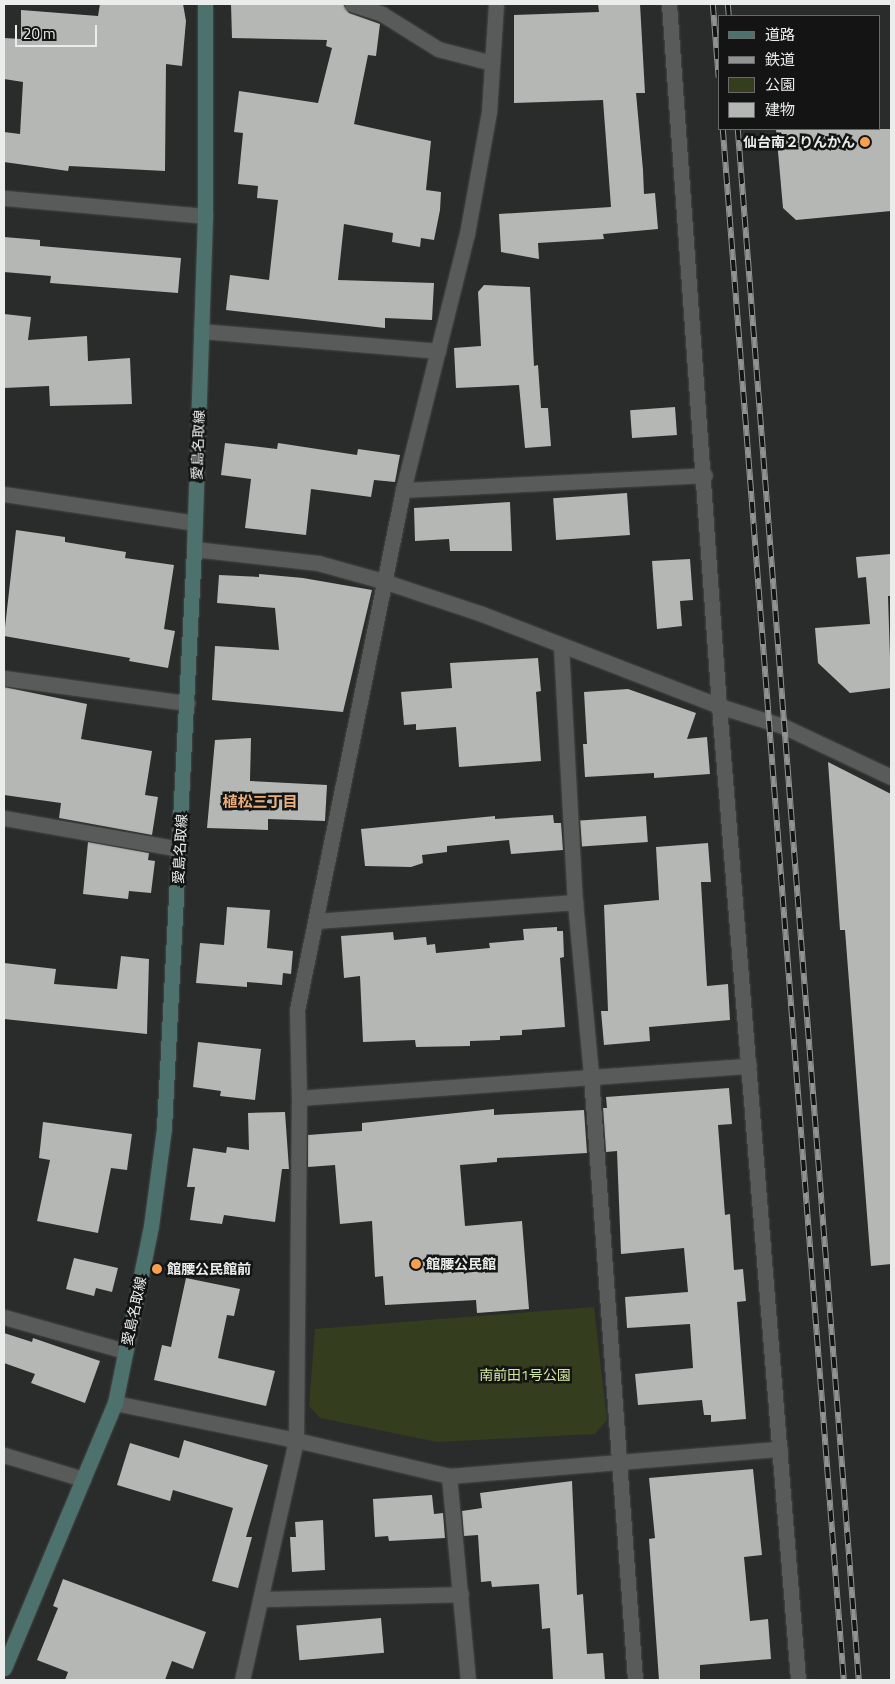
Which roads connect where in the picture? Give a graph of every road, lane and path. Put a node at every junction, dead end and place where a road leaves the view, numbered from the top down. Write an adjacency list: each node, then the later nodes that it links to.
1 (205, 4): 7 (main road, 愛島名取線)
2 (352, 4): 5 (street)
3 (496, 4): 5 (street)
4 (669, 4): 10 (street)
5 (492, 63): 9 (street)
6 (4, 198): 7 (street)
7 (205, 216): 8 (main road, 愛島名取線)
8 (201, 331): 9 (street); 13 (main road, 愛島名取線)
9 (438, 351): 11 (street)
10 (705, 475): 11 (street); 19 (street)
11 (403, 490): 15 (street)
12 (4, 494): 13 (street)
13 (195, 524): 14 (main road, 愛島名取線)
14 (194, 548): 15 (street); 18 (main road, 愛島名取線)
15 (386, 582): 16 (street); 24 (street)
16 (561, 646): 19 (street); 23 (street)
17 (4, 678): 18 (street)
18 (187, 703): 22 (main road, 愛島名取線)
19 (719, 706): 20 (street); 25 (street)
20 (891, 777)
21 (4, 818): 22 (street)
22 (180, 849): 29 (main road, 愛島名取線)
23 (575, 902): 24 (street); 26 (street)
24 (316, 921): 27 (street)
25 (749, 1066): 26 (street); 32 (street)
26 (591, 1076): 27 (street); 34 (street)
27 (300, 1098): 31 (street)
28 (4, 1317): 29 (street)
29 (125, 1351): 30 (main road, 愛島名取線)
30 (115, 1403): 31 (street); 36 (main road, 愛島名取線)
31 (296, 1440): 35 (street); 38 (street)
32 (780, 1449): 34 (street); 43 (street)
33 (4, 1455): 36 (street)
34 (618, 1460): 35 (street); 42 (street)
35 (449, 1476): 37 (street)
36 (83, 1479): 39 (main road, 愛島名取線)
37 (461, 1594): 38 (street); 41 (street)
38 (262, 1599): 40 (street)
39 (4, 1668)
40 (242, 1680)
41 (468, 1680)
42 (635, 1680)
43 (798, 1680)

